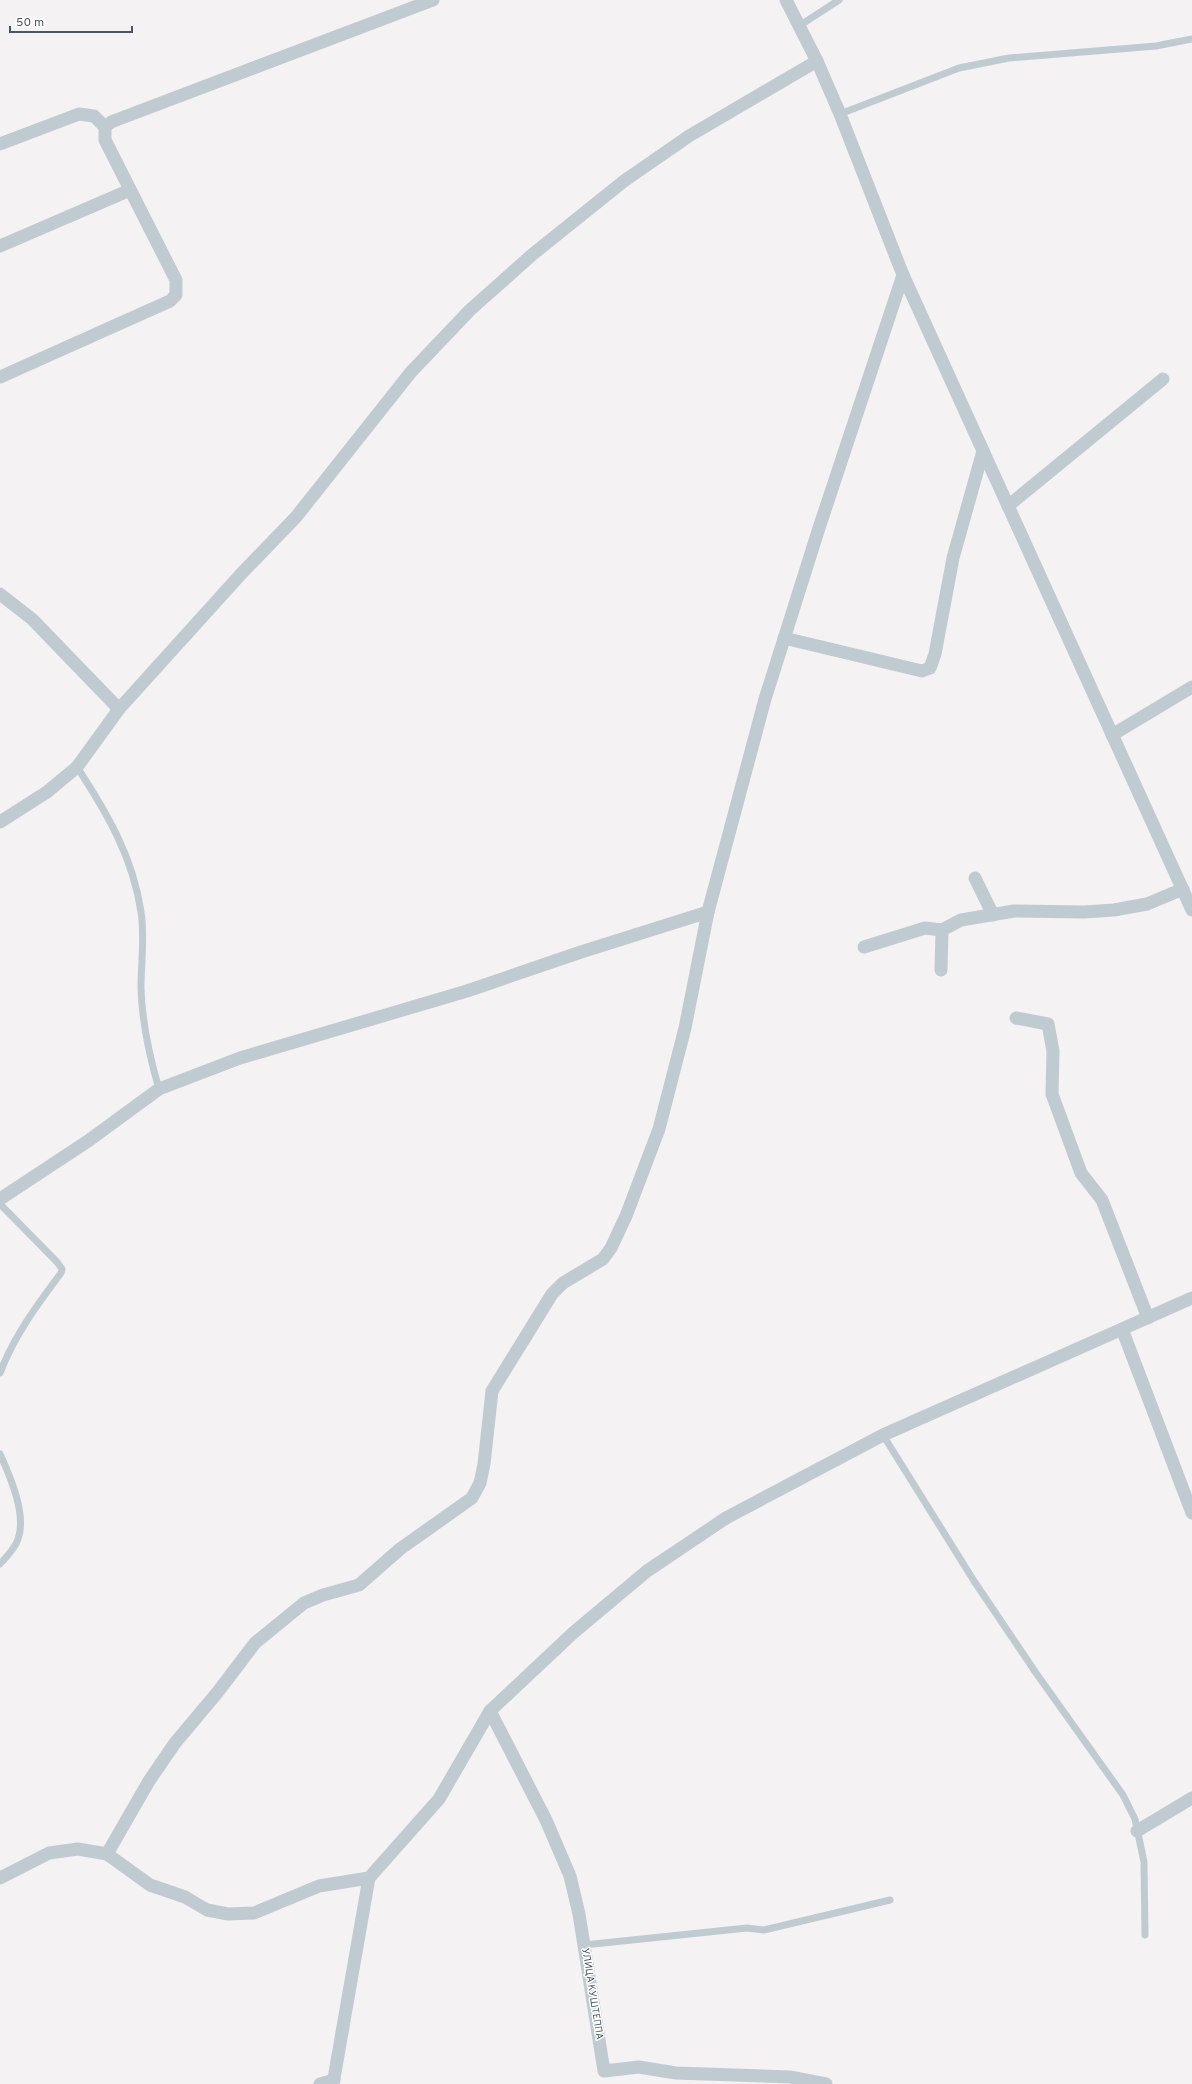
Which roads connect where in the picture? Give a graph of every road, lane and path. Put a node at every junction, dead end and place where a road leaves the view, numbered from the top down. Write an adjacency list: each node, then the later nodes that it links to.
1 (433, 0): 8 (street)
2 (786, 0): 4 (street)
3 (839, 0): 4 (lane)
4 (799, 26): 6 (street)
5 (1192, 39): 7 (lane)
6 (817, 61): 7 (street); 20 (street)
7 (840, 114): 12 (street)
8 (105, 127): 9 (street); 10 (street)
9 (0, 144)
10 (130, 190): 11 (street); 13 (street)
11 (0, 246)
12 (903, 275): 15 (street); 18 (street)
13 (0, 377)
14 (1163, 379): 16 (street)
15 (983, 451): 16 (street); 18 (street)
16 (1008, 506): 21 (street)
17 (0, 594): 20 (street)
18 (784, 638): 27 (street)
19 (1192, 688): 21 (street)
20 (119, 709): 22 (street)
21 (1112, 735): 25 (street)
22 (77, 767): 23 (street); 33 (lane)
23 (0, 822)
24 (975, 878): 28 (street)
25 (1183, 889): 26 (street); 28 (street)
26 (1192, 910)
27 (708, 912): 33 (street); 47 (street)
28 (993, 915): 29 (street)
29 (942, 930): 30 (street); 31 (street)
30 (864, 947)
31 (941, 970)
32 (1016, 1018): 37 (street)
33 (159, 1089): 34 (street)
34 (0, 1199)
35 (0, 1204): 39 (lane)
36 (1192, 1298): 37 (street)
37 (1148, 1318): 38 (street)
38 (1122, 1329): 40 (street); 42 (street)
39 (0, 1374)
40 (883, 1436): 44 (street); 46 (lane)
41 (0, 1454): 43 (lane)
42 (1192, 1513)
43 (0, 1564)
44 (490, 1712): 49 (street); 52 (street, УЛИЦА КУШТЕППА)
45 (1192, 1798): 46 (street)
46 (1137, 1831): 51 (lane)
47 (107, 1854): 48 (street); 49 (street)
48 (0, 1878)
49 (369, 1878): 53 (street)
50 (890, 1900): 52 (lane)
51 (1145, 1935)
52 (584, 1945): 55 (street, УЛИЦА КУШТЕППА)
53 (334, 2082): 54 (street)
54 (320, 2084)
55 (826, 2084)

